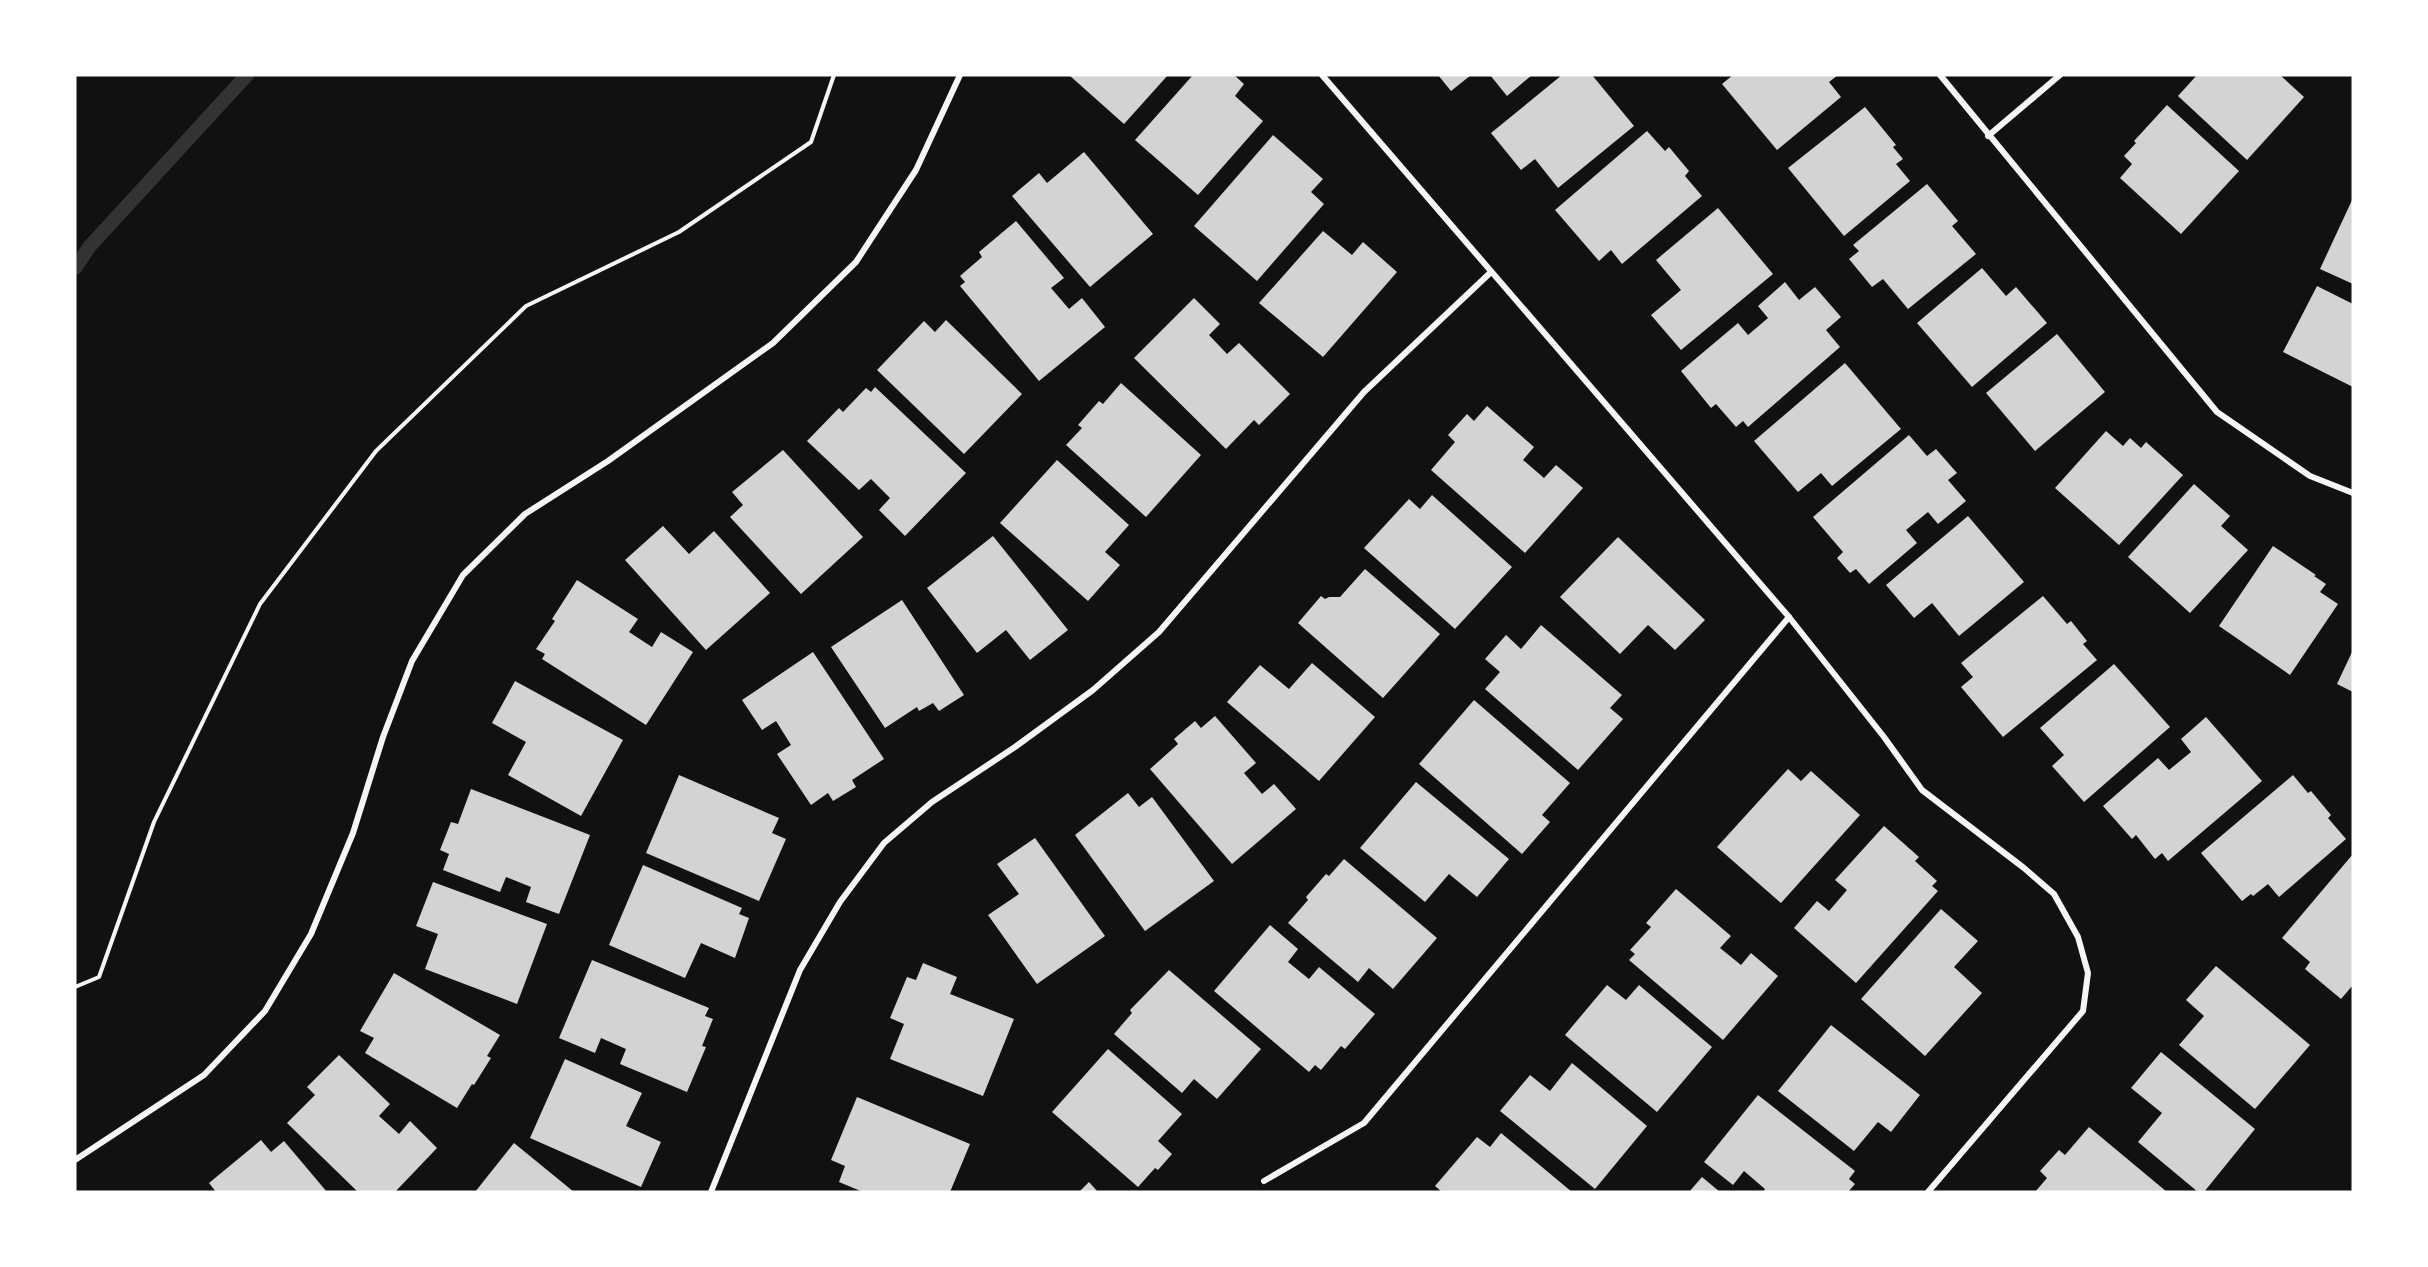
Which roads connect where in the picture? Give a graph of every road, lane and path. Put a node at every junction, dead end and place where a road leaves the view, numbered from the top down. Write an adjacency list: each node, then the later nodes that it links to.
1 (834, 75): 10 (path)
2 (960, 75): 11 (street)
3 (1322, 75): 7 (street)
4 (1940, 75): 6 (street)
5 (2060, 75): 6 (street)
6 (1988, 136): 8 (street)
7 (1490, 273): 9 (street); 13 (street)
8 (2353, 493)
9 (1789, 617): 12 (street); 14 (street)
10 (75, 987)
11 (75, 1160)
12 (1264, 1181)
13 (711, 1192)
14 (1929, 1192)

